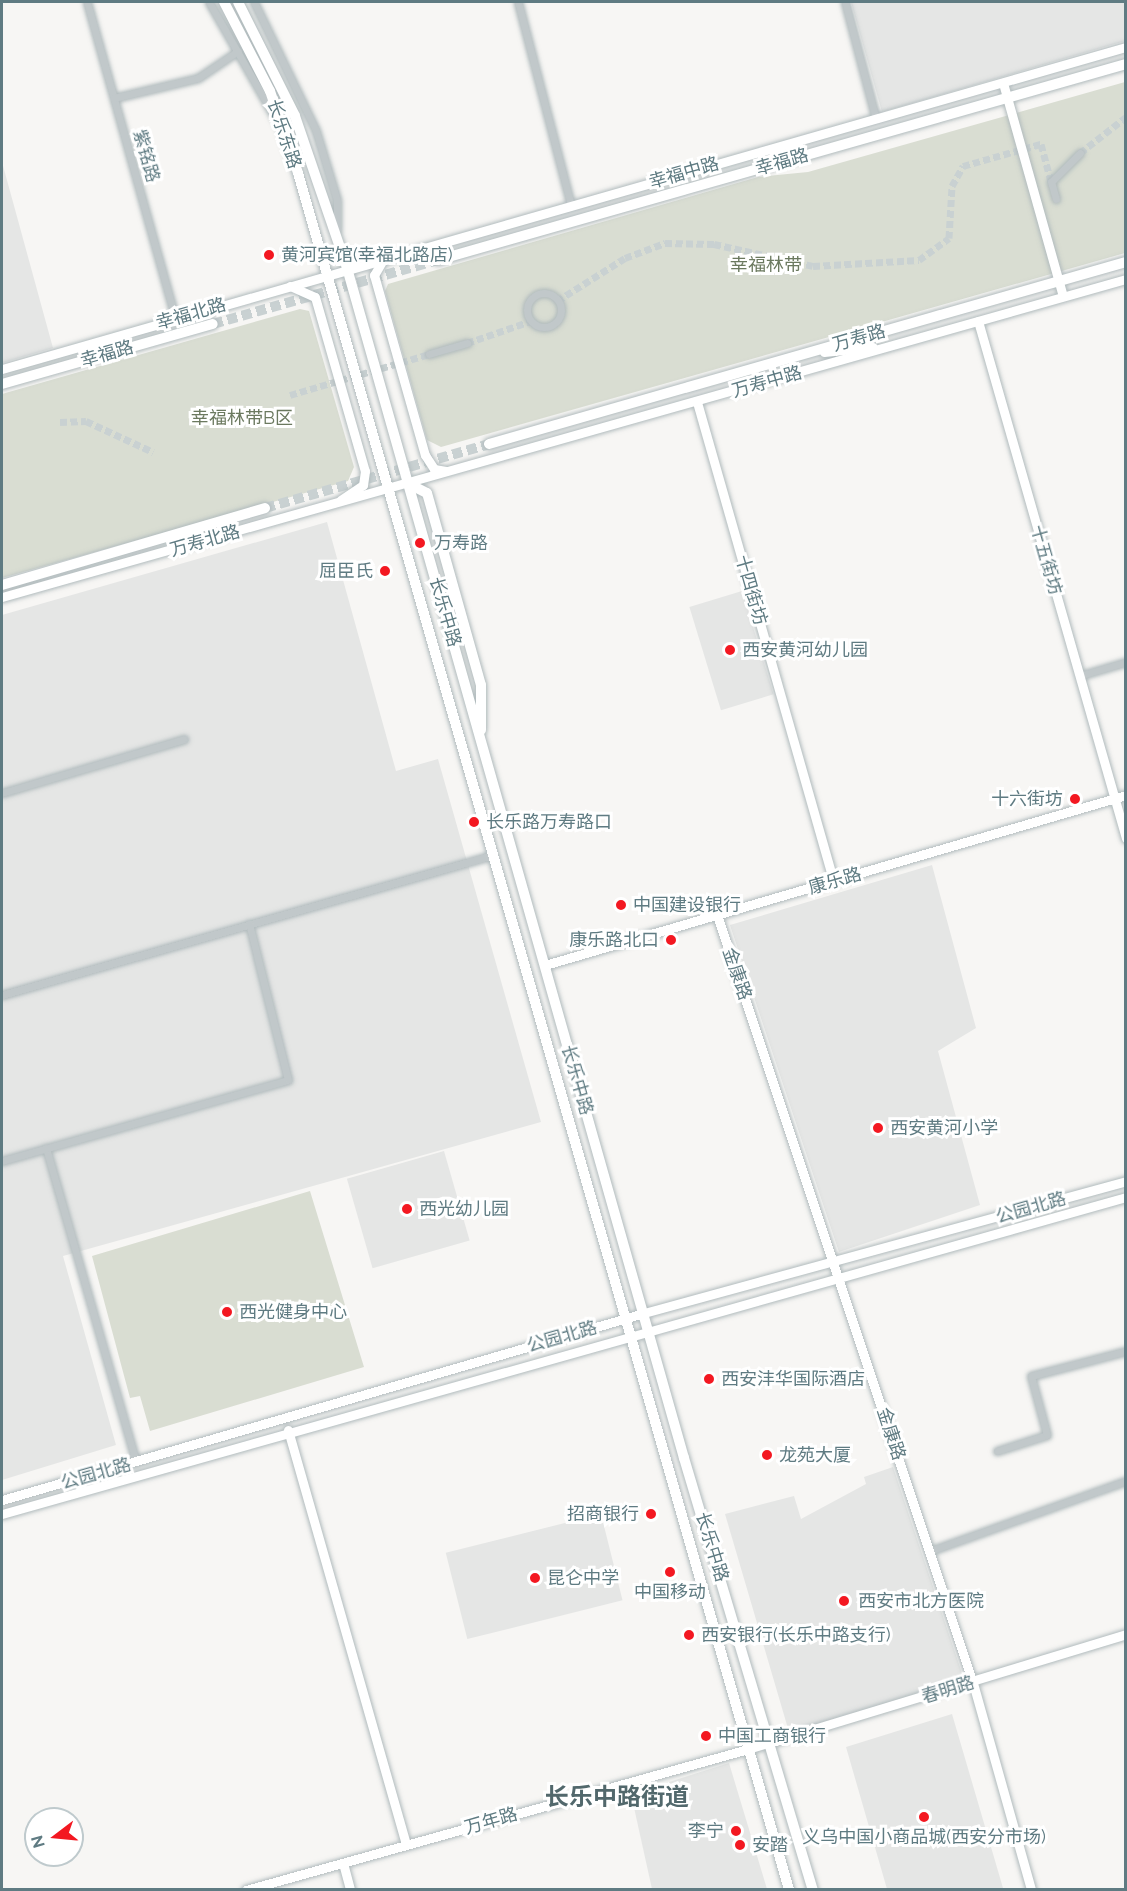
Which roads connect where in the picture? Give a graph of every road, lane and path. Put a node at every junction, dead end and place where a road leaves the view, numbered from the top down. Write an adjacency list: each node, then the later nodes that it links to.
1 (87, 2): 12 (street, 紫铭路)
2 (209, 2): 9 (street)
3 (224, 2): 15 (main road, 长乐东路)
4 (238, 2): 19 (main road, 长乐东路)
5 (254, 2): 19 (street)
6 (518, 2): 18 (street)
7 (844, 2): 14 (street)
8 (1125, 48): 11 (main road, 幸福中路)
9 (238, 51): 12 (street); 15 (street)
10 (1125, 64): 13 (main road, 幸福路)
11 (1003, 83): 13 (main road); 14 (main road, 幸福中路)
12 (114, 98): 30 (street, 紫铭路)
13 (1007, 98): 21 (main road, 幸福路); 26 (main road)
14 (876, 119): 18 (main road, 幸福中路)
15 (280, 125): 24 (main road, 长乐东路)
16 (1080, 153): 17 (street)
17 (1056, 199)
18 (571, 205): 20 (main road, 幸福中路)
19 (337, 238): 23 (main road, 长乐东路)
20 (384, 258): 23 (main road, 幸福中路); 41 (main road)
21 (438, 260)
22 (1125, 262): 26 (main road, 万寿路)
23 (347, 268): 24 (main road, 幸福北路); 42 (main road, 长乐中路)
24 (326, 274): 27 (main road, 幸福北路); 43 (main road, 长乐中路)
25 (1125, 279): 29 (main road, 万寿中路)
26 (1059, 281): 29 (main road); 36 (main road, 万寿路)
27 (286, 286): 30 (main road, 幸福北路); 44 (main road)
28 (551, 296): 28 (street)
29 (1063, 296): 31 (main road, 万寿中路)
30 (175, 318): 37 (main road, 幸福北路)
31 (978, 321): 34 (main road, 万寿中路); 49 (main road, 十五街坊)
32 (213, 324): 38 (main road, 幸福路)
33 (467, 343): 35 (street)
34 (898, 344): 36 (main road); 39 (main road, 万寿中路)
35 (429, 354)
36 (804, 354): 40 (main road, 万寿路)
37 (2, 369)
38 (2, 384)
39 (697, 402): 41 (main road, 万寿中路); 59 (main road, 十四街坊)
40 (489, 444)
41 (452, 471): 42 (main road, 万寿中路)
42 (409, 484): 43 (main road, 万寿北路); 51 (main road, 长乐中路); 51 (main road)
43 (388, 490): 44 (main road, 万寿北路); 55 (main road, 长乐中路)
44 (331, 506): 47 (main road, 万寿北路)
45 (265, 508): 46 (main road)
46 (2, 585)
47 (2, 597)
48 (1125, 662): 49 (street)
49 (1079, 676): 56 (main road, 十五街坊)
50 (184, 739): 53 (street)
51 (481, 739): 52 (main road, 长乐中路)
52 (496, 792): 55 (main road); 62 (main road, 长乐中路)
53 (2, 793)
54 (1125, 795): 56 (main road, 康乐路)
55 (476, 798): 58 (main road, 长乐中路)
56 (1114, 798): 57 (main road, 十五街坊); 59 (main road, 康乐路)
57 (1125, 838)
58 (493, 855): 61 (street); 71 (main road, 长乐中路)
59 (833, 881): 60 (main road, 康乐路)
60 (717, 915): 62 (main road, 康乐路); 68 (main road, 金康路)
61 (249, 924): 63 (street); 64 (street)
62 (545, 965): 70 (main road, 长乐中路)
63 (2, 995)
64 (46, 1148): 65 (street); 78 (street)
65 (2, 1161)
66 (1125, 1181): 68 (main road, 公园北路)
67 (1125, 1197): 69 (main road, 公园北路)
68 (834, 1262): 69 (main road, 金康路); 70 (main road, 公园北路)
69 (839, 1276): 72 (main road, 公园北路); 82 (main road, 金康路)
70 (644, 1313): 71 (main road, 公园北路); 72 (main road, 长乐中路)
71 (624, 1319): 73 (main road, 长乐中路); 75 (main road, 公园北路)
72 (648, 1329): 73 (main road, 公园北路); 85 (main road, 长乐中路)
73 (628, 1334): 76 (main road, 公园北路); 86 (main road, 长乐中路)
74 (1125, 1351): 77 (street)
75 (284, 1419): 76 (main road); 78 (main road, 公园北路)
76 (288, 1433): 81 (main road, 公园北路); 87 (main road)
77 (997, 1451)
78 (136, 1462): 80 (main road, 公园北路)
79 (1125, 1481): 82 (street)
80 (2, 1500)
81 (2, 1514)
82 (930, 1551): 84 (main road, 金康路)
83 (1125, 1634): 84 (main road, 春明路)
84 (973, 1683): 85 (main road, 春明路); 93 (main road, 金康路)
85 (771, 1742): 86 (main road, 万年路); 92 (main road, 长乐中路)
86 (748, 1749): 87 (main road, 万年路); 91 (main road, 长乐中路)
87 (406, 1845): 88 (main road, 万年路)
88 (343, 1863): 89 (main road, 万年路); 90 (main road)
89 (246, 1890)
90 (350, 1890)
91 (789, 1890)
92 (813, 1890)
93 (1031, 1890)

